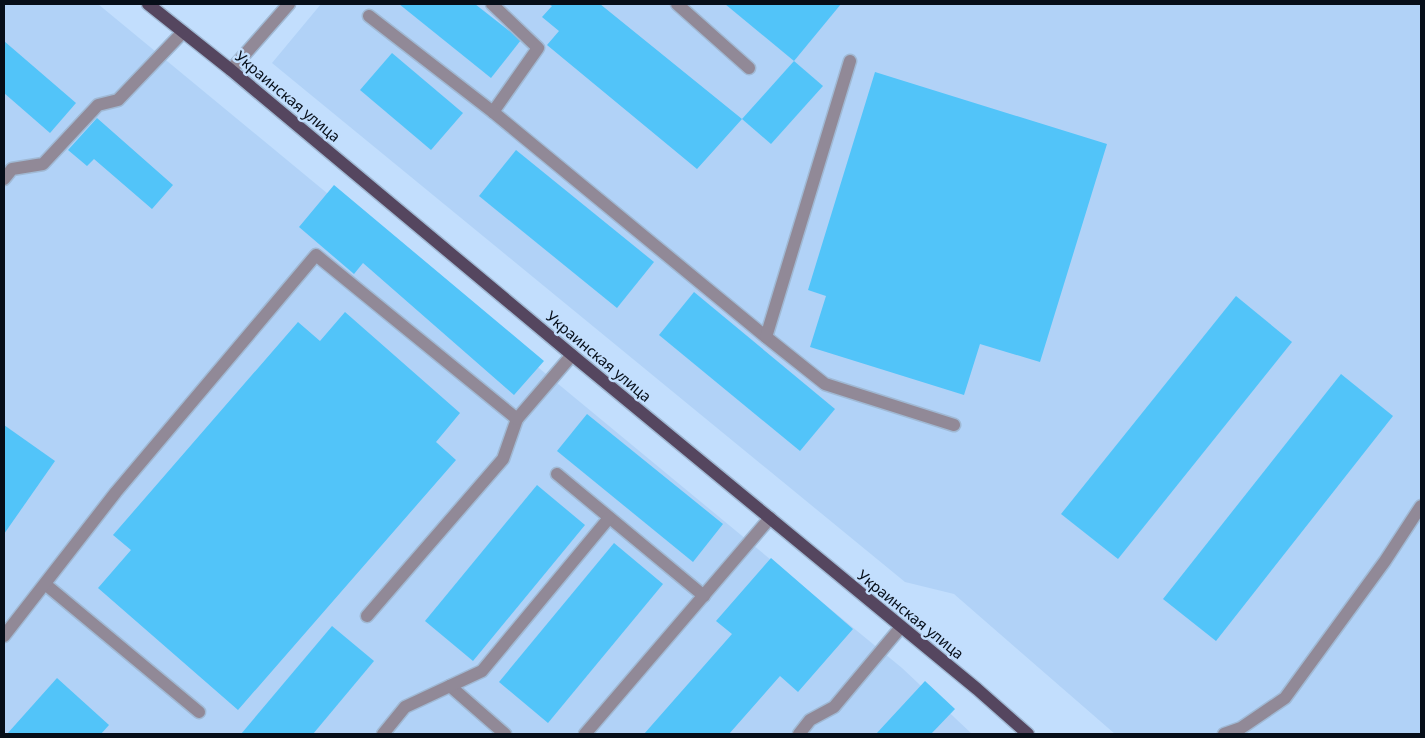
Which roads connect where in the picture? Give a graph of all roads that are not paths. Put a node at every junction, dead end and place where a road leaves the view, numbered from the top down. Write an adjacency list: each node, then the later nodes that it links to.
1 (148, 4): 6 (main road, Украинская улица)
2 (289, 4): 9 (street)
3 (492, 4): 10 (street)
4 (677, 4): 8 (street)
5 (369, 16): 10 (street)
6 (183, 32): 9 (main road, Украинская улица); 11 (street)
7 (850, 62): 12 (street)
8 (749, 68)
9 (232, 70): 13 (main road, Украинская улица)
10 (493, 112): 12 (street)
11 (4, 179)
12 (766, 337): 15 (street)
13 (572, 355): 14 (street); 19 (main road, Украинская улица)
14 (517, 419): 20 (street); 22 (street)
15 (954, 425)
16 (557, 474): 18 (street)
17 (1421, 506): 32 (street)
18 (609, 518): 21 (street); 25 (street)
19 (770, 518): 21 (street); 23 (main road, Украинская улица)
20 (45, 584): 24 (street); 26 (street)
21 (704, 596): 29 (street)
22 (367, 616)
23 (901, 626): 30 (street); 31 (main road, Украинская улица)
24 (4, 636)
25 (450, 686): 27 (street); 28 (street)
26 (199, 712)
27 (383, 734)
28 (505, 734)
29 (585, 734)
30 (799, 734)
31 (1028, 734)
32 (1224, 734)

